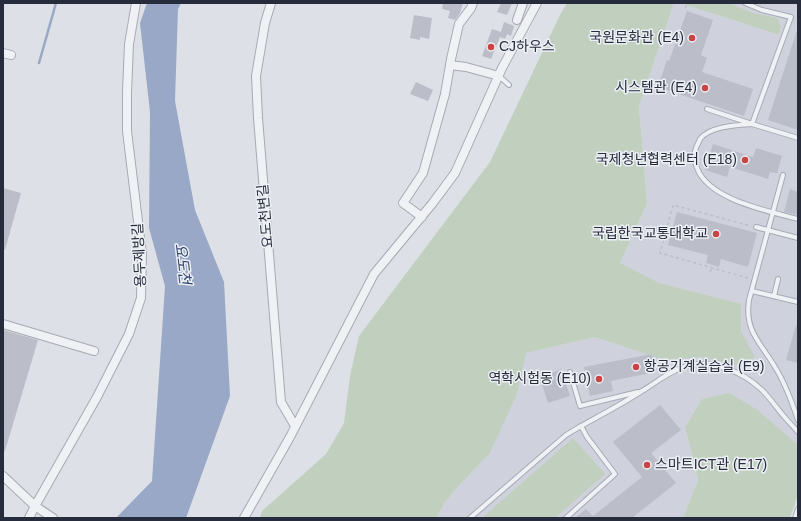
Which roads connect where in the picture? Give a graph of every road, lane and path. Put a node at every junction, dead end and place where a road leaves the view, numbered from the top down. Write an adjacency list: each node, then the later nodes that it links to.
1 (136, 3): 39 (street, 용두제방길)
2 (271, 3): 35 (street, 요도천변길)
3 (473, 3): 10 (street)
4 (523, 3): 9 (street)
5 (537, 3): 11 (street)
6 (688, 3): 8 (path)
7 (745, 3): 14 (lane)
8 (685, 8)
9 (517, 20)
10 (450, 64): 11 (street); 18 (street)
11 (499, 76): 12 (lane); 18 (street)
12 (509, 85)
13 (707, 109): 14 (lane)
14 (752, 124): 15 (lane); 17 (lane)
15 (798, 138)
16 (783, 175): 17 (lane)
17 (773, 212): 19 (lane); 21 (lane)
18 (422, 217): 35 (street)
19 (798, 219)
20 (756, 227): 21 (lane); 23 (path)
21 (768, 230): 22 (lane); 27 (lane)
22 (798, 238)
23 (712, 268): 24 (path); 25 (path)
24 (710, 272)
25 (750, 278)
26 (778, 279): 28 (lane)
27 (752, 291): 28 (lane); 34 (lane)
28 (774, 296): 29 (lane)
29 (798, 302)
30 (3, 324): 31 (street)
31 (94, 351)
32 (570, 372): 33 (lane)
33 (643, 391): 36 (lane); 37 (lane)
34 (798, 420)
35 (295, 426): 43 (street)
36 (581, 426): 44 (lane); 45 (lane)
37 (798, 432)
38 (3, 476): 39 (street)
39 (35, 506): 41 (street); 42 (street, 용두제방길)
40 (798, 508): 46 (lane)
41 (52, 517)
42 (29, 518)
43 (244, 518)
44 (470, 518)
45 (566, 518)
46 (795, 518)

